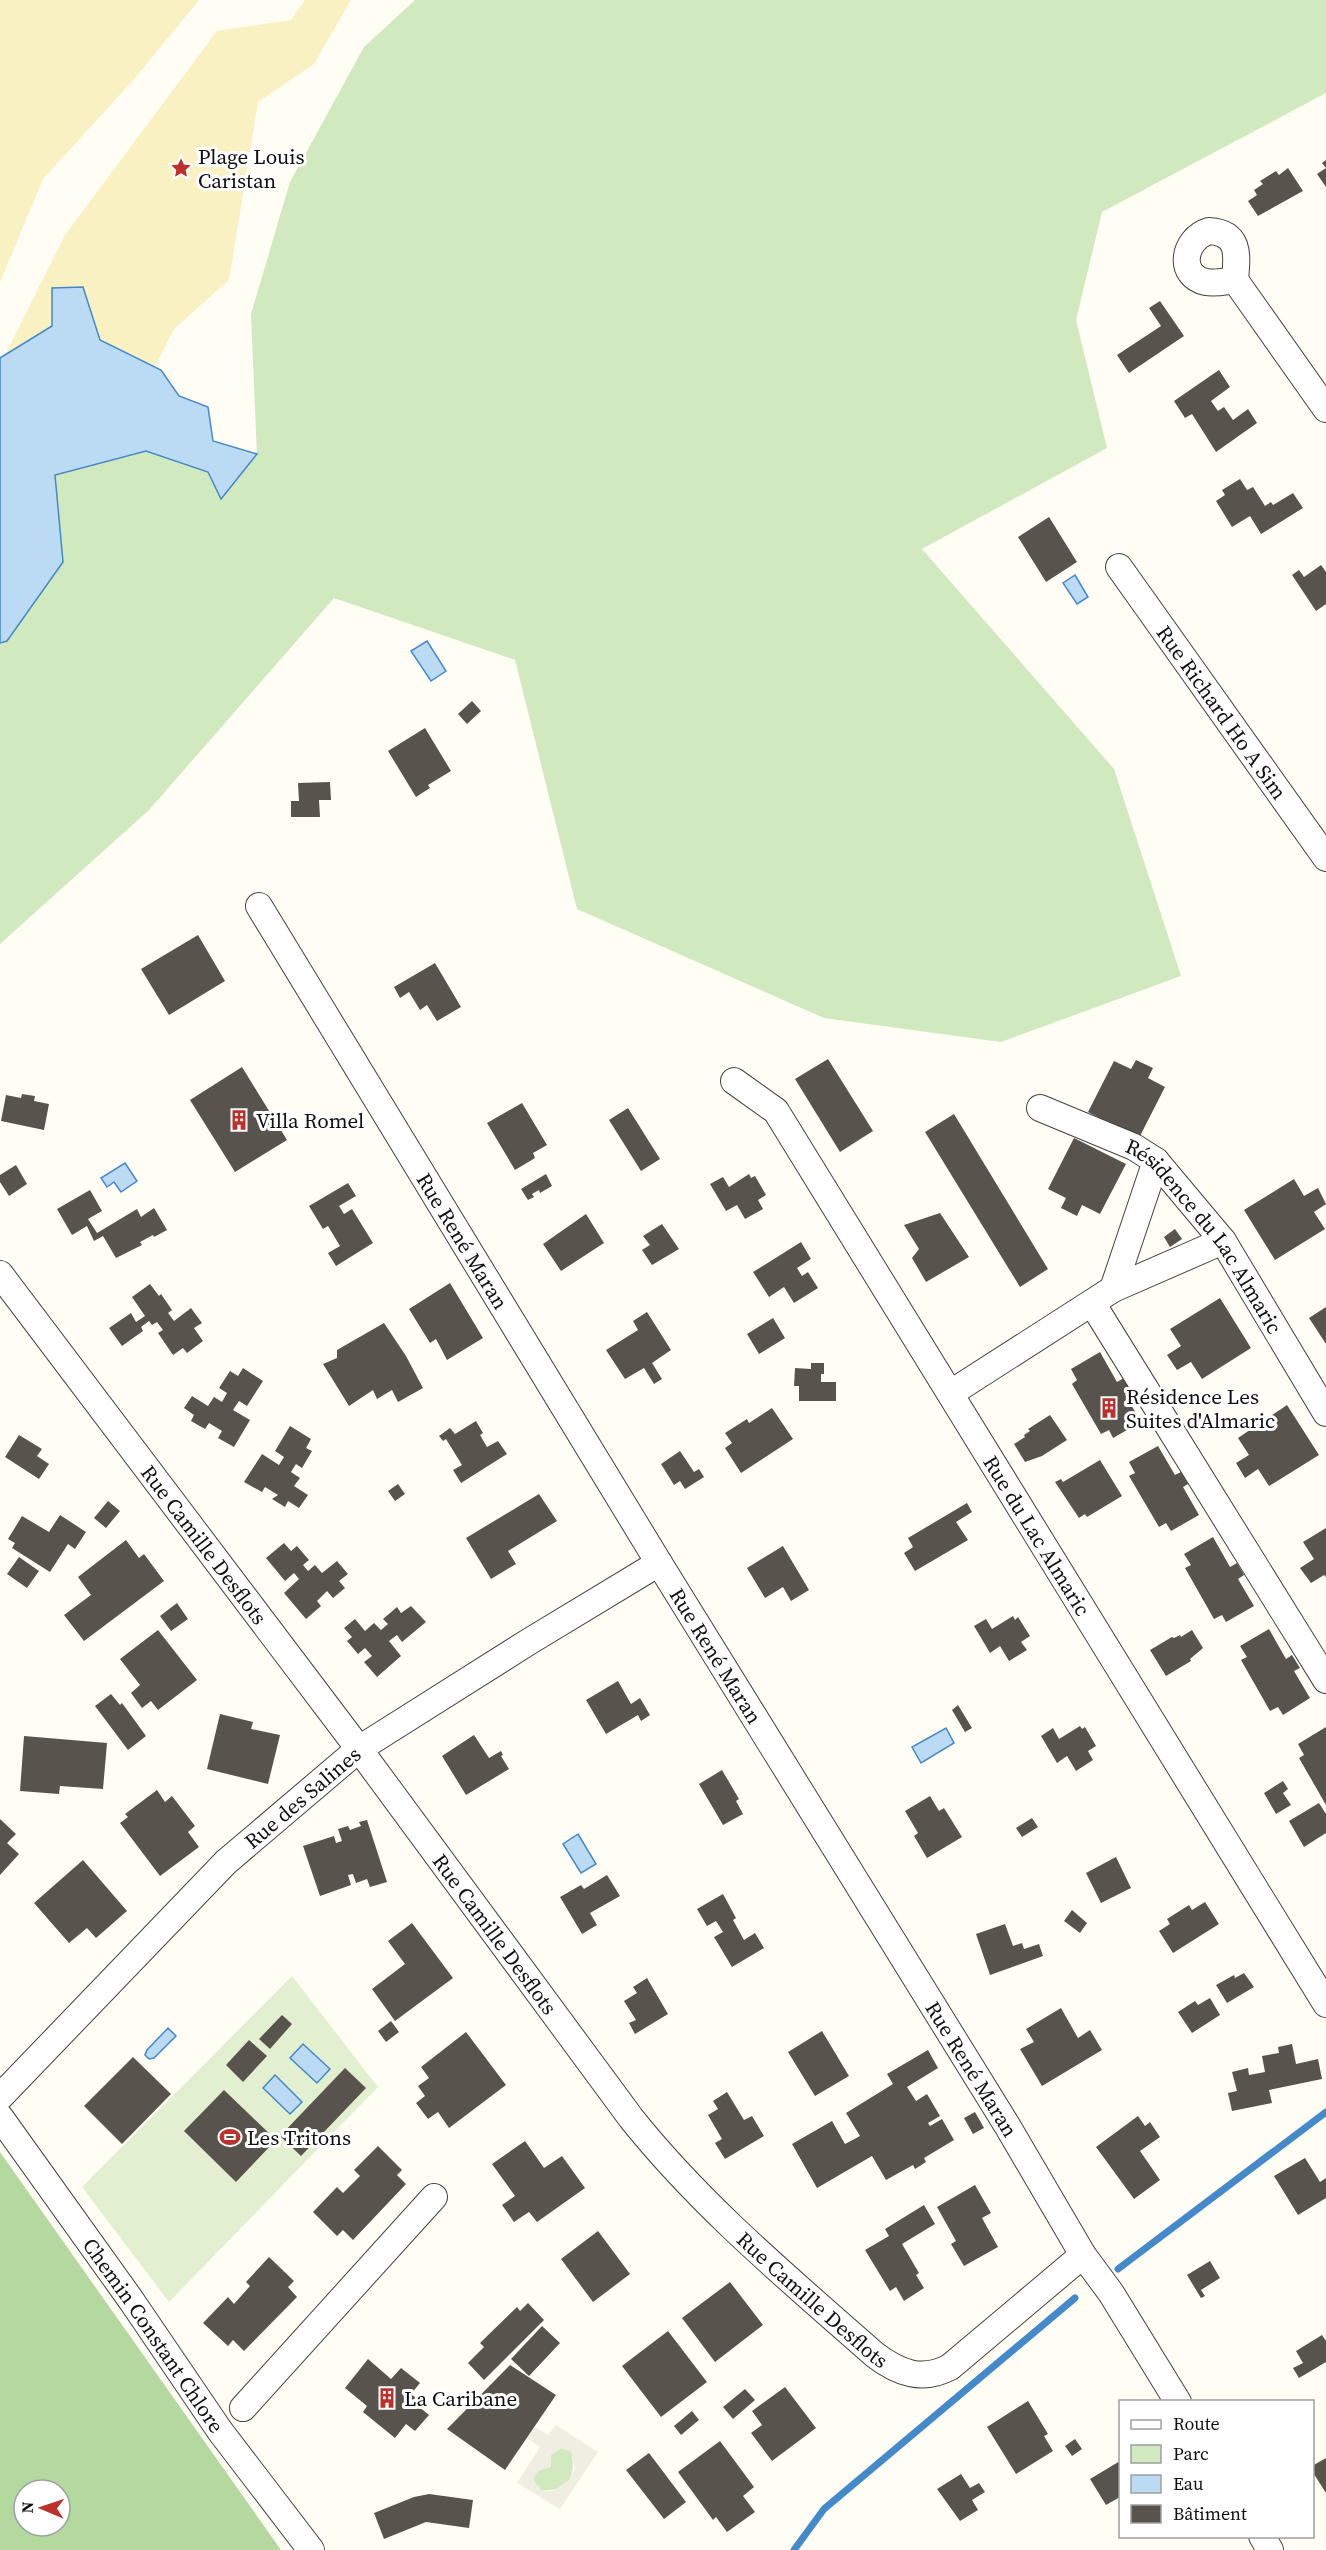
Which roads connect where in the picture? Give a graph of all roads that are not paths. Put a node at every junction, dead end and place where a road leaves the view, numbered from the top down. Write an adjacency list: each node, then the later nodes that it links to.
1 (1235, 280): 2 (street)
2 (1326, 410)
3 (1119, 567): 4 (street, Rue Richard Ho A Sim)
4 (1326, 858)
5 (259, 906): 14 (street, Rue René Maran)
6 (734, 1081): 12 (street, Rue du Lac Almaric)
7 (1040, 1108): 8 (street, Résidence du Lac Almaric)
8 (1156, 1161): 9 (street, Résidence du Lac Almaric); 11 (street)
9 (1223, 1241): 11 (street); 13 (street, Résidence du Lac Almaric)
10 (0, 1274): 16 (street, Rue Camille Desflots)
11 (1103, 1296): 12 (street); 15 (street)
12 (951, 1393): 17 (street, Rue du Lac Almaric)
13 (1326, 1413)
14 (658, 1563): 16 (street, Rue des Salines); 21 (street, Rue René Maran)
15 (1326, 1680)
16 (359, 1749): 18 (street, Rue des Salines); 21 (street, Rue Camille Desflots)
17 (1326, 2004)
18 (0, 2097)
19 (0, 2117): 24 (street, Chemin Constant Chlore)
20 (434, 2197): 23 (street)
21 (1083, 2255): 22 (street, Rue René Maran)
22 (1177, 2400)
23 (243, 2408)
24 (311, 2550)

